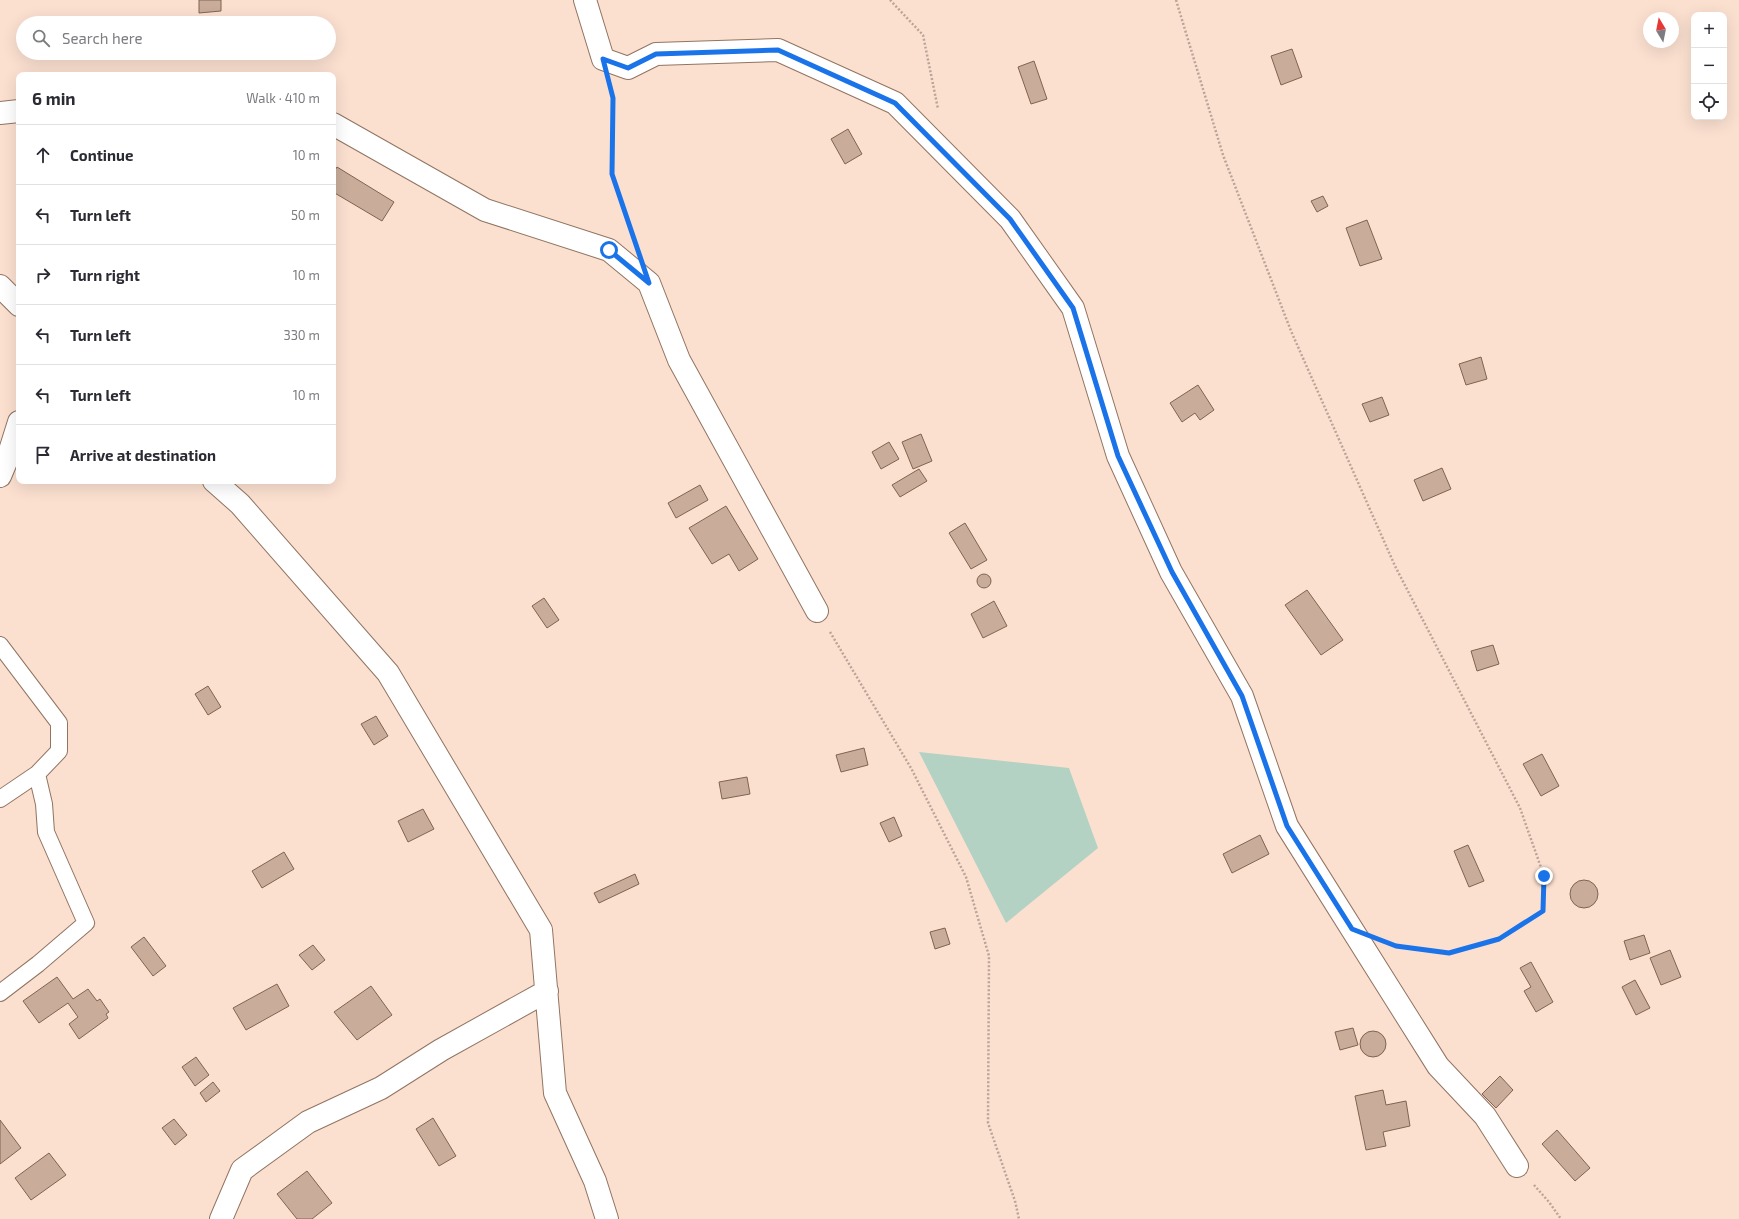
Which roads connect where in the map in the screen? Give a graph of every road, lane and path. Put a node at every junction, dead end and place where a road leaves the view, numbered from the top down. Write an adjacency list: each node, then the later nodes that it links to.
1 (585, 0): 4 (street)
2 (890, 0): 8 (path)
3 (1176, 0): 19 (path)
4 (603, 59): 8 (street); 9 (path)
5 (16, 111): 6 (street)
6 (0, 113)
7 (336, 126): 15 (street)
8 (933, 141): 22 (street)
9 (634, 239)
10 (0, 286): 11 (street)
11 (16, 302)
12 (16, 432): 13 (street)
13 (0, 476)
14 (217, 484): 20 (street)
15 (817, 611): 25 (path)
16 (0, 645): 17 (lane)
17 (37, 774): 18 (lane); 21 (lane)
18 (0, 799)
19 (1388, 943)
20 (547, 991): 23 (street); 24 (street)
21 (0, 993)
22 (1517, 1166): 26 (path)
23 (221, 1219)
24 (607, 1219)
25 (1019, 1219)
26 (1561, 1219)

